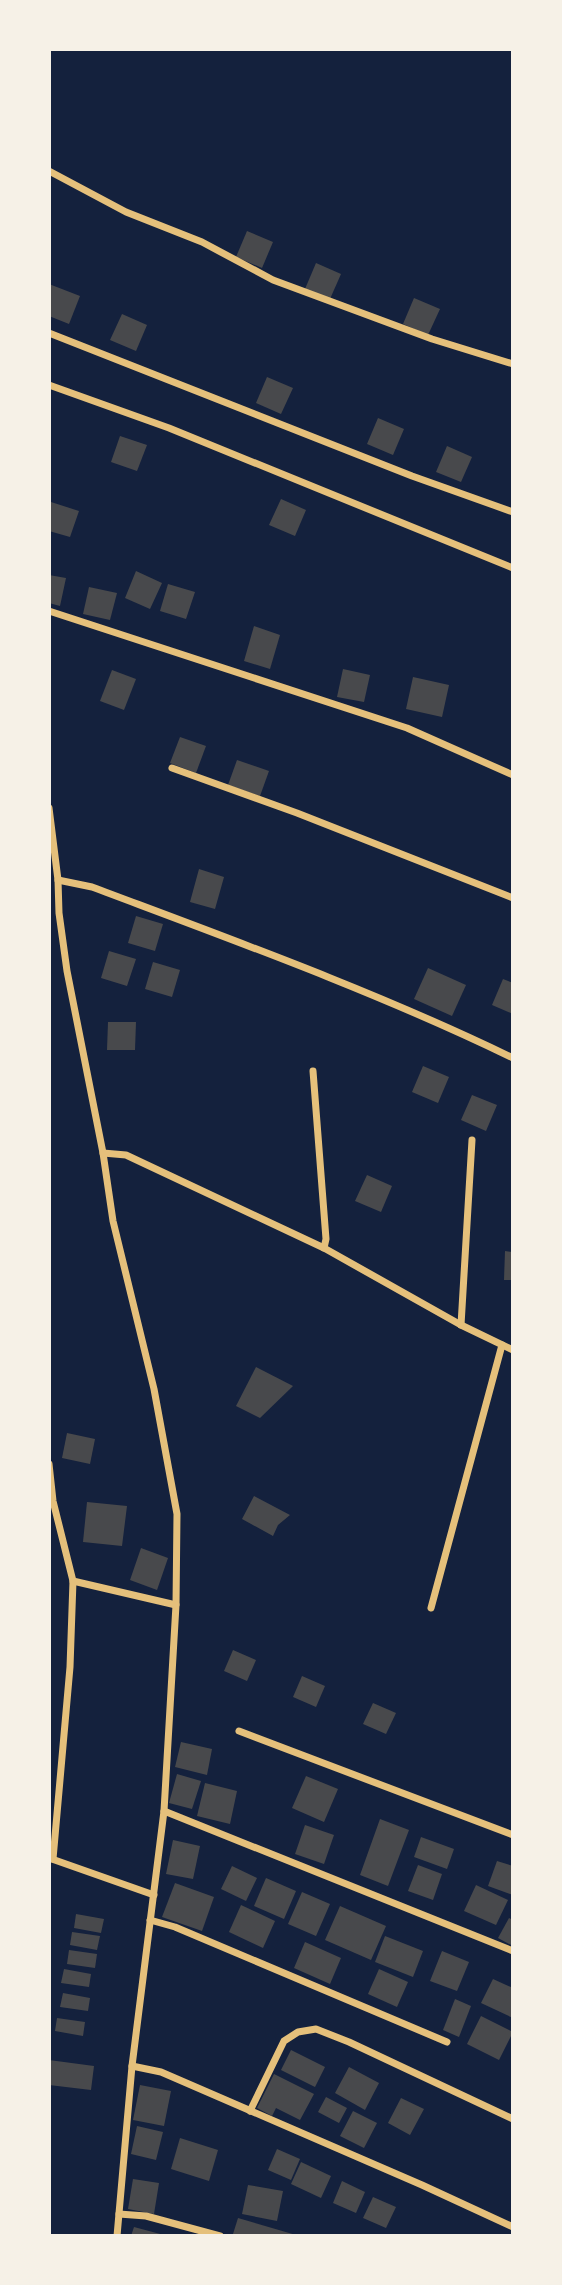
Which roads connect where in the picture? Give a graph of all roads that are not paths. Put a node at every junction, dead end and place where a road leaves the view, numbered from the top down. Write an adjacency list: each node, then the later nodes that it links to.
1 (49, 172): 3 (street)
2 (49, 333): 5 (street)
3 (513, 364)
4 (49, 385): 6 (street)
5 (513, 512)
6 (513, 568)
7 (49, 611): 9 (street)
8 (172, 768): 13 (street)
9 (513, 775)
10 (49, 808): 11 (street)
11 (52, 861): 12 (street)
12 (58, 880): 14 (street); 17 (street)
13 (513, 898)
14 (513, 1058)
15 (313, 1071): 18 (street)
16 (472, 1140): 19 (street)
17 (103, 1153): 18 (street); 24 (street)
18 (324, 1248): 19 (street)
19 (461, 1325): 20 (street)
20 (502, 1345): 21 (street); 25 (street)
21 (513, 1350)
22 (49, 1464): 23 (street)
23 (73, 1581): 24 (street); 29 (street)
24 (176, 1605): 27 (street)
25 (431, 1608)
26 (239, 1731): 28 (street)
27 (164, 1811): 30 (street); 32 (street)
28 (513, 1835)
29 (51, 1859): 30 (street)
30 (154, 1895): 31 (street)
31 (150, 1920): 33 (street); 34 (street)
32 (513, 1951)
33 (447, 2042)
34 (132, 2066): 35 (street); 37 (street)
35 (250, 2111): 36 (street); 38 (street)
36 (513, 2119)
37 (119, 2214): 39 (street); 40 (street)
38 (513, 2227)
39 (117, 2236)
40 (220, 2236)

